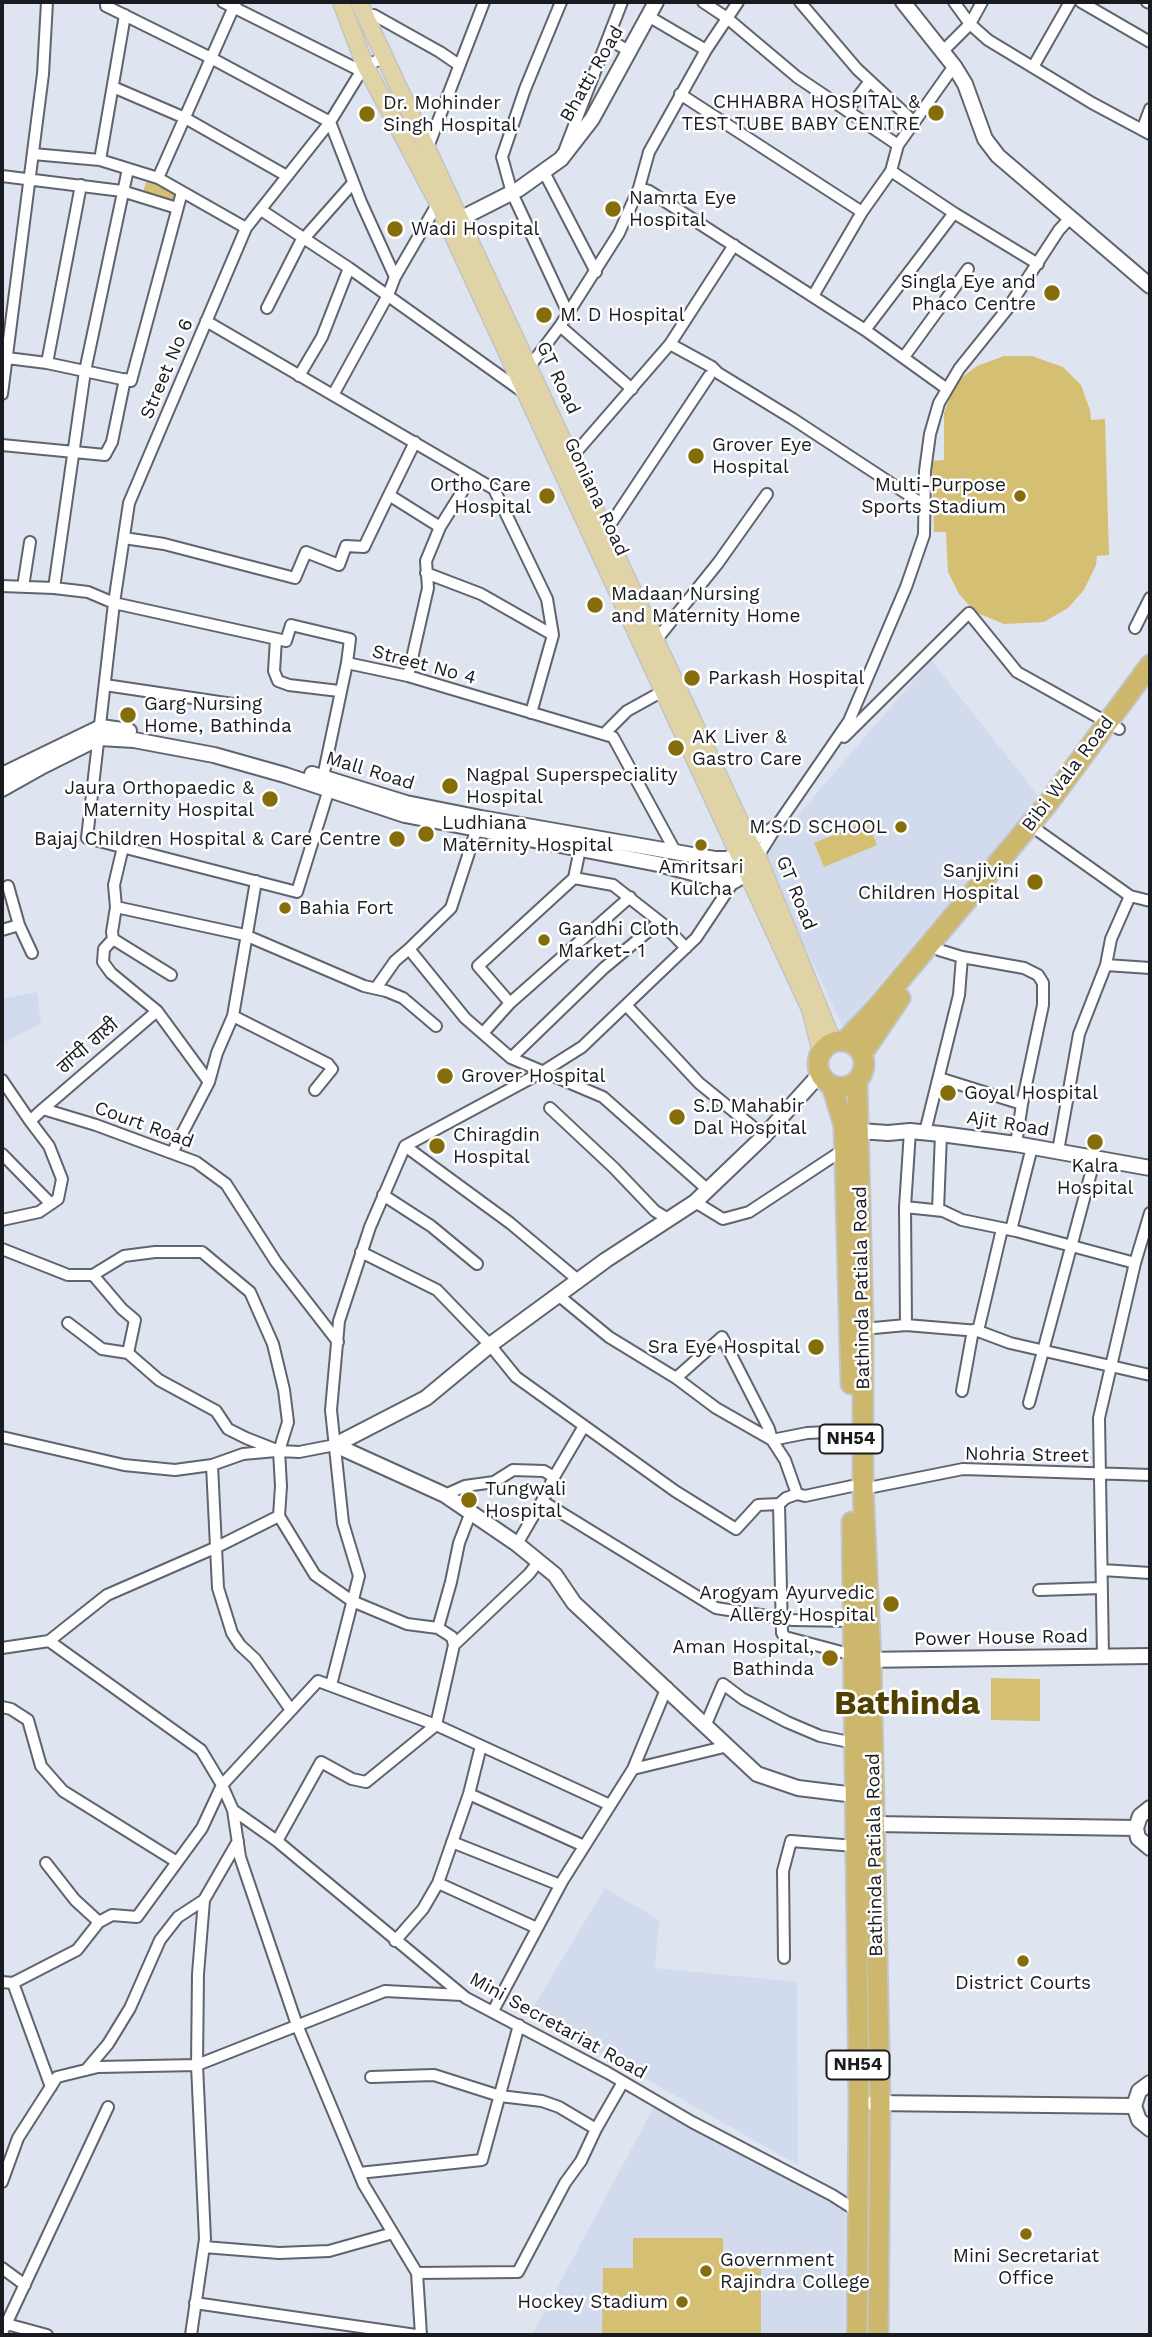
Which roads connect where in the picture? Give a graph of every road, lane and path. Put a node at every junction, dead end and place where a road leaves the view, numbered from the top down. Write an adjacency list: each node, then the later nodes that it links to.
1 (47, 2): 46 (street)
2 (341, 2): 34 (main road, Goniana Road)
3 (359, 2): 22 (main road, GT Road)
4 (376, 2): 22 (street)
5 (484, 2): 31 (street)
6 (561, 2): 61 (street)
7 (622, 2): 24 (street)
8 (656, 2): 20 (street, Bhatti Road)
9 (703, 2): 21 (street)
10 (738, 2): 21 (street)
11 (800, 2): 35 (street)
12 (903, 2): 28 (street)
13 (954, 2): 23 (street)
14 (982, 2): 23 (street)
15 (1070, 2): 33 (street)
16 (1081, 2): 25 (street)
17 (231, 3): 29 (street); 34 (street)
18 (106, 4): 19 (street)
19 (125, 15): 29 (street); 36 (street)
20 (648, 16): 26 (street); 27 (street, Bhatti Road)
21 (727, 18): 26 (street); 39 (street)
22 (371, 19): 30 (main road, GT Road); 31 (street)
23 (970, 24): 28 (street); 33 (street)
24 (608, 38): 27 (street); 47 (street)
25 (1150, 42)
26 (706, 50): 37 (street)
27 (629, 51): 47 (street, Bhatti Road)
28 (943, 51): 32 (street)
29 (211, 58): 40 (street); 41 (street)
30 (385, 58): 34 (street); 45 (main road, GT Road)
31 (459, 65): 45 (street)
32 (954, 66): 42 (street); 67 (street)
33 (1033, 67): 43 (street)
34 (364, 69): 41 (street, Street No 6); 62 (main road, Goniana Road)
35 (870, 81): 39 (street); 42 (street)
36 (113, 87): 40 (street); 48 (street)
37 (680, 94): 58 (street); 65 (street)
38 (1150, 109): 43 (street)
39 (847, 111): 44 (street)
40 (185, 118): 53 (street); 54 (street)
41 (330, 122): 53 (street, Street No 6); 56 (street)
42 (914, 122): 44 (street)
43 (1146, 132)
44 (898, 145): 50 (street)
45 (428, 147): 68 (main road, GT Road)
46 (33, 154): 48 (street); 55 (street)
47 (561, 159): 51 (street, Bhatti Road)
48 (100, 160): 49 (street)
49 (128, 169): 54 (street); 59 (street)
50 (891, 171): 65 (street); 66 (street)
51 (544, 172): 61 (street, Bhatti Road); 75 (street)
52 (2, 176): 55 (street)
53 (288, 176): 64 (street, Street No 6)
54 (158, 178): 60 (street)
55 (30, 179): 57 (street); 82 (street)
56 (353, 183): 70 (street); 76 (street)
57 (81, 185): 59 (street); 89 (street)
58 (639, 188): 71 (street); 75 (street)
59 (122, 191): 63 (street); 91 (street)
60 (181, 192): 63 (street); 69 (street)
61 (512, 193): 68 (street, Bhatti Road); 81 (street)
62 (438, 203): 68 (main road, Goniana Road); 76 (street)
63 (177, 208): 94 (street)
64 (261, 210): 69 (street, Street No 6); 70 (street)
65 (862, 212): 79 (street)
66 (954, 213): 72 (street); 85 (street)
67 (1071, 217): 72 (street); 77 (street)
68 (454, 221): 90 (main road, GT Road); 97 (main road, Goniana Road)
69 (247, 228): 83 (street, Street No 6)
70 (304, 238): 73 (street); 80 (street)
71 (734, 245): 79 (street); 86 (street)
72 (1038, 264): 96 (street)
73 (349, 268): 78 (street); 92 (street)
74 (968, 269): 87 (street)
75 (596, 272): 81 (street)
76 (395, 277): 78 (street)
77 (1150, 284)
78 (388, 295): 97 (street); 99 (street)
79 (813, 296): 85 (street)
80 (267, 308)
81 (568, 313): 84 (street)
82 (7, 319): 88 (street)
83 (206, 321): 92 (street); 110 (street, Street No 6)
84 (561, 326): 90 (street); 95 (street)
85 (865, 330): 87 (street)
86 (670, 344): 95 (street); 107 (street)
87 (904, 357): 96 (street)
88 (6, 358): 89 (street); 98 (street)
89 (47, 363): 91 (street)
90 (530, 366): 103 (main road, GT Road)
91 (85, 371): 94 (street); 102 (street)
92 (299, 376): 99 (street)
93 (709, 376): 109 (street)
94 (125, 379): 102 (street)
95 (632, 388): 103 (street)
96 (947, 389): 107 (street)
97 (525, 393): 109 (main road, Goniana Road)
98 (2, 394)
99 (333, 395): 100 (street)
100 (415, 442): 104 (street); 106 (street)
101 (2, 445): 102 (street)
102 (74, 452): 115 (street)
103 (571, 455): 109 (main road, GT Road)
104 (472, 476): 108 (street); 119 (street)
105 (767, 494): 121 (street)
106 (389, 495): 108 (street); 110 (street)
107 (924, 505): 134 (street)
108 (440, 527): 112 (street)
109 (600, 535): 121 (main road, GT Road); 128 (main road, Goniana Road)
110 (124, 538): 117 (street, Street No 6)
111 (30, 542): 114 (street)
112 (426, 573): 119 (street); 124 (street)
113 (2, 586): 114 (street)
114 (23, 587): 115 (street)
115 (54, 588): 117 (street)
116 (1150, 598): 118 (street)
117 (114, 603): 120 (street); 125 (street, Street No 6)
118 (1135, 628)
119 (553, 635): 130 (street)
120 (276, 639): 122 (street, Street No 4); 127 (street)
121 (657, 639): 144 (main road, GT Road)
122 (347, 663): 124 (street, Street No 4); 127 (street)
123 (1150, 665): 131 (highway, Bibi Wala Road / NH54)
124 (408, 676): 130 (street, Street No 4)
125 (105, 685): 129 (street); 132 (street, Street No 6)
126 (1150, 685): 131 (highway, NH54)
127 (339, 691): 136 (street)
128 (663, 691): 133 (street); 144 (main road, Goniana Road)
129 (233, 704)
130 (531, 713): 133 (street, Street No 4)
131 (1113, 726): 134 (street); 140 (highway, NH54); 173 (highway, Bibi Wala Road / NH54)
132 (100, 732): 135 (street); 136 (street, Mall Road); 137 (street); 141 (street, Street No 6)
133 (604, 734): 143 (street)
134 (827, 754): 138 (street)
135 (2, 775)
136 (326, 783): 139 (street); 143 (street, Mall Road); 147 (street)
137 (2, 789)
138 (778, 824): 144 (street); 144 (street)
139 (477, 828): 142 (street); 159 (street)
140 (1037, 830): 149 (street); 160 (highway, NH54)
141 (123, 847): 147 (street); 152 (street)
142 (580, 849): 145 (street); 146 (street)
143 (675, 851): 144 (street, Mall Road)
144 (749, 851): 145 (main road, Goniana Road); 173 (main road, GT Road)
145 (740, 877): 158 (street); 173 (main road, Goniana Road)
146 (574, 878): 150 (street); 167 (street)
147 (256, 881): 156 (street)
148 (8, 886): 154 (street)
149 (1129, 896): 151 (street); 163 (street)
150 (630, 897): 153 (street); 167 (street)
151 (1150, 901)
152 (117, 907): 156 (street); 157 (street)
153 (658, 923): 158 (street); 175 (street)
154 (19, 925): 155 (street); 161 (street)
155 (2, 930)
156 (247, 936): 166 (street); 170 (street)
157 (113, 939): 165 (street); 169 (street)
158 (686, 948): 168 (street)
159 (409, 950): 166 (street); 172 (street)
160 (939, 950): 162 (street); 174 (highway, NH54)
161 (32, 953)
162 (962, 957): 177 (street); 183 (street)
163 (1106, 965): 164 (street); 195 (street)
164 (1150, 968)
165 (171, 975)
166 (376, 988): 171 (street)
167 (510, 1003): 172 (street)
168 (626, 1005): 176 (street); 190 (street)
169 (157, 1011): 181 (street); 185 (street, ਗਾਂਧੀ ਗਲੀ)
170 (233, 1016): 181 (street); 182 (street)
171 (436, 1026)
172 (482, 1033): 175 (street)
173 (833, 1045): 174 (highway); 179 (highway, NH54)
174 (862, 1054): 180 (highway, NH54)
175 (511, 1058): 176 (street)
176 (544, 1071): 192 (street); 200 (street)
177 (939, 1078): 183 (street); 188 (street)
178 (2, 1080): 186 (street)
179 (826, 1080): 180 (highway); 190 (street); 194 (highway, NH54)
180 (857, 1081): 187 (highway, Bathinda Patiala Road / NH54)
181 (209, 1082): 196 (street)
182 (315, 1090)
183 (1022, 1104): 191 (street)
184 (550, 1108): 207 (street)
185 (43, 1109): 186 (street); 196 (street, Court Road)
186 (30, 1121): 203 (street)
187 (859, 1131): 188 (street, Ajit Road); 220 (highway, Bathinda Patiala Road / NH54)
188 (917, 1131): 189 (street, Ajit Road); 204 (street)
189 (940, 1134): 191 (street, Ajit Road); 205 (street)
190 (764, 1136): 200 (street)
191 (1016, 1144): 193 (street, Ajit Road)
192 (405, 1146): 201 (street); 216 (street)
193 (1032, 1147): 195 (street, Ajit Road); 209 (street)
194 (843, 1150): 202 (street); 232 (highway, NH54)
195 (1058, 1151): 198 (street, Ajit Road)
196 (172, 1153): 222 (street, Court Road)
197 (2, 1154): 203 (street)
198 (1095, 1158): 199 (street, Ajit Road); 210 (street)
199 (1150, 1168)
200 (708, 1189): 202 (street)
201 (383, 1195): 212 (street); 214 (street)
202 (695, 1202): 207 (street)
203 (51, 1204): 208 (street)
204 (905, 1207): 205 (street); 219 (street)
205 (938, 1210): 209 (street)
206 (1150, 1213): 213 (street)
207 (668, 1219): 216 (street)
208 (2, 1220)
209 (1007, 1229): 210 (street); 221 (street)
210 (1070, 1246): 213 (street); 224 (street)
211 (2, 1249): 215 (street)
212 (361, 1252): 222 (street); 223 (street)
213 (1135, 1262): 226 (street)
214 (477, 1264)
215 (93, 1275): 225 (street); 236 (street)
216 (578, 1280): 217 (street)
217 (558, 1295): 223 (street); 228 (street)
218 (68, 1323): 225 (street)
219 (906, 1325): 220 (street); 221 (street)
220 (863, 1329): 241 (highway, Bathinda Patiala Road / NH54)
221 (976, 1331): 224 (street); 229 (street)
222 (338, 1342): 235 (street)
223 (490, 1345): 231 (street); 235 (street)
224 (1042, 1350): 226 (street); 230 (street)
225 (128, 1353): 236 (street)
226 (1112, 1366): 227 (street); 238 (street)
227 (1150, 1376)
228 (676, 1378): 234 (street); 234 (street)
229 (962, 1391)
230 (1029, 1403)
231 (584, 1426): 240 (street); 245 (street)
232 (851, 1431): 234 (street); 241 (highway, NH54)
233 (2, 1437): 237 (street)
234 (772, 1440): 242 (street)
235 (335, 1445): 236 (street); 243 (street); 255 (street)
236 (279, 1451): 237 (street); 247 (street)
237 (212, 1465): 249 (street)
238 (1101, 1474): 239 (street, Nohria Street); 241 (street, Nohria Street); 251 (street)
239 (1150, 1475)
240 (554, 1477): 243 (street); 244 (street)
241 (857, 1488): 242 (street, Nohria Street); 257 (highway, NH54); 264 (highway, Bathinda Patiala Road / NH54)
242 (797, 1494): 245 (street)
243 (445, 1495): 246 (street)
244 (542, 1501): 248 (street); 256 (street)
245 (779, 1504): 256 (street)
246 (471, 1512): 248 (street); 258 (street)
247 (279, 1516): 249 (street); 255 (street)
248 (517, 1544): 250 (street)
249 (217, 1547): 259 (street); 268 (street)
250 (539, 1560): 260 (street); 266 (street)
251 (1102, 1570): 252 (street); 253 (street)
252 (1150, 1573)
253 (1102, 1588): 254 (street); 262 (street)
254 (1039, 1590)
255 (352, 1601): 258 (street); 265 (street)
256 (782, 1617): 257 (street); 264 (street)
257 (852, 1620): 264 (highway, NH54)
258 (438, 1628): 260 (street)
259 (49, 1641): 261 (street); 275 (street)
260 (454, 1645): 270 (street)
261 (2, 1648)
262 (1103, 1656): 263 (street, Power House Road); 264 (street, Power House Road)
263 (1150, 1656)
264 (859, 1659): 271 (highway, NH54); 281 (highway, Bathinda Patiala Road / NH54)
265 (331, 1685): 268 (street); 270 (street)
266 (667, 1687): 269 (street); 274 (street)
267 (2, 1707): 290 (street)
268 (291, 1710): 275 (street)
269 (705, 1724): 271 (street); 273 (street)
270 (436, 1725): 272 (street); 284 (street)
271 (854, 1743): 277 (highway, NH54)
272 (481, 1746): 276 (street); 278 (street)
273 (728, 1746): 274 (street); 277 (street)
274 (633, 1769): 278 (street)
275 (222, 1785): 280 (street); 290 (street)
276 (469, 1794): 285 (street); 286 (street)
277 (855, 1795): 287 (highway, NH54)
278 (610, 1805): 286 (street)
279 (1150, 1808): 282 (street)
280 (233, 1810): 283 (street); 284 (street, Mini Secretariat Road)
281 (874, 1825): 282 (street); 311 (highway, Bathinda Patiala Road / NH54)
282 (1136, 1828): 288 (street)
283 (238, 1841): 293 (street); 301 (street)
284 (277, 1841): 296 (street, Mini Secretariat Road)
285 (452, 1842): 291 (street); 292 (street)
286 (584, 1846): 292 (street)
287 (855, 1846): 297 (street); 310 (highway, NH54)
288 (1150, 1848)
289 (46, 1863): 294 (street)
290 (177, 1863): 294 (street)
291 (438, 1883): 295 (street); 296 (street)
292 (560, 1885): 295 (street)
293 (204, 1900): 303 (street); 304 (street)
294 (99, 1922): 298 (street)
295 (537, 1927): 300 (street)
296 (395, 1941): 299 (street, Mini Secretariat Road)
297 (783, 1958)
298 (7, 1982): 308 (street)
299 (462, 1995): 300 (street, Mini Secretariat Road); 301 (street)
300 (493, 2011): 302 (street, Mini Secretariat Road)
301 (297, 2025): 303 (street); 316 (street)
302 (519, 2025): 306 (street, Mini Secretariat Road); 309 (street)
303 (197, 2065): 304 (street); 320 (street)
304 (86, 2070): 308 (street)
305 (371, 2077): 309 (street)
306 (623, 2082): 314 (street); 318 (street, Mini Secretariat Road)
307 (1150, 2083): 312 (street)
308 (51, 2087): 317 (street)
309 (500, 2096): 314 (street); 316 (street)
310 (859, 2102): 311 (street); 318 (highway, NH54)
311 (880, 2103): 312 (street); 330 (highway, Bathinda Patiala Road / NH54)
312 (1134, 2106): 315 (street)
313 (108, 2107): 323 (street)
314 (596, 2129): 322 (street)
315 (1150, 2129)
316 (359, 2173): 319 (street)
317 (2, 2182)
318 (857, 2211): 329 (highway, NH54)
319 (393, 2233): 320 (street); 322 (street)
320 (204, 2247): 324 (street)
321 (2, 2268): 323 (street)
322 (417, 2273): 328 (street)
323 (25, 2284): 325 (street)
324 (195, 2303): 327 (street); 328 (street)
325 (3, 2327): 326 (street)
326 (47, 2335)
327 (191, 2335)
328 (419, 2335)
329 (857, 2335)
330 (878, 2335)

